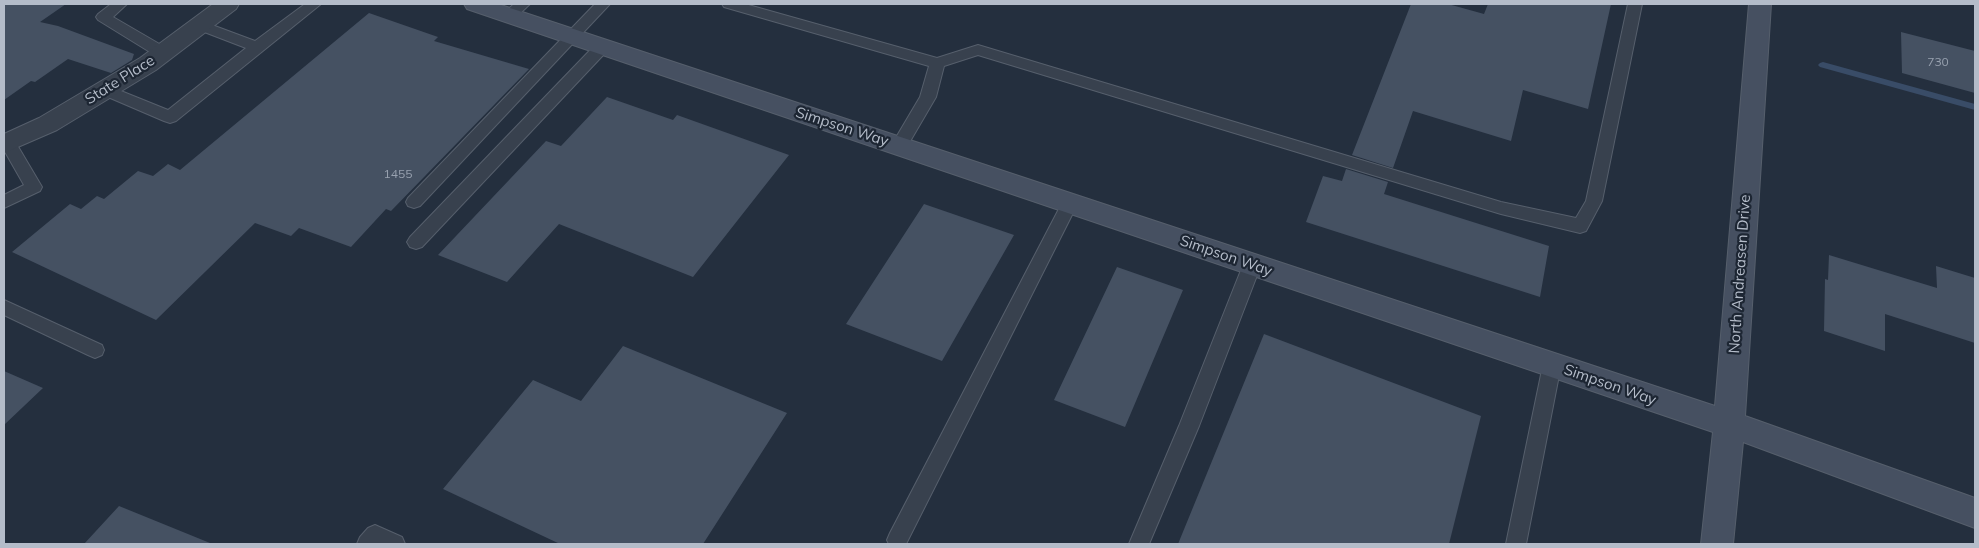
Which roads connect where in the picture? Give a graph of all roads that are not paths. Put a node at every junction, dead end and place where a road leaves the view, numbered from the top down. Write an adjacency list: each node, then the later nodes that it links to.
1 (120, 4): 14 (lane)
2 (228, 4): 10 (street, State Place)
3 (314, 4): 12 (lane)
4 (475, 4): 9 (street, Simpson Way)
5 (603, 4): 11 (lane)
6 (729, 4): 15 (lane)
7 (1635, 4): 15 (lane)
8 (1760, 4): 27 (street, North Andreasen Drive)
9 (516, 10): 11 (street, Simpson Way)
10 (199, 25): 12 (lane); 14 (street, State Place)
11 (573, 36): 13 (street, Simpson Way); 20 (lane)
12 (257, 47): 16 (lane)
13 (602, 47): 18 (street, Simpson Way); 22 (lane)
14 (163, 53): 16 (street, State Place)
15 (937, 63): 18 (lane)
16 (106, 90): 17 (street, State Place)
17 (6, 143): 19 (lane)
18 (898, 146): 21 (street, Simpson Way)
19 (4, 202)
20 (414, 202)
21 (1070, 203): 23 (street, Simpson Way); 29 (lane)
22 (416, 242)
23 (1252, 264): 26 (street, Simpson Way); 32 (lane)
24 (4, 307): 25 (lane)
25 (95, 350)
26 (1552, 365): 27 (street, Simpson Way); 33 (lane)
27 (1729, 424): 28 (street, Simpson Way); 34 (street, North Andreasen Drive)
28 (1975, 514)
29 (897, 540)
30 (367, 544): 31 (lane)
31 (395, 544)
32 (1139, 544)
33 (1516, 544)
34 (1717, 544)

